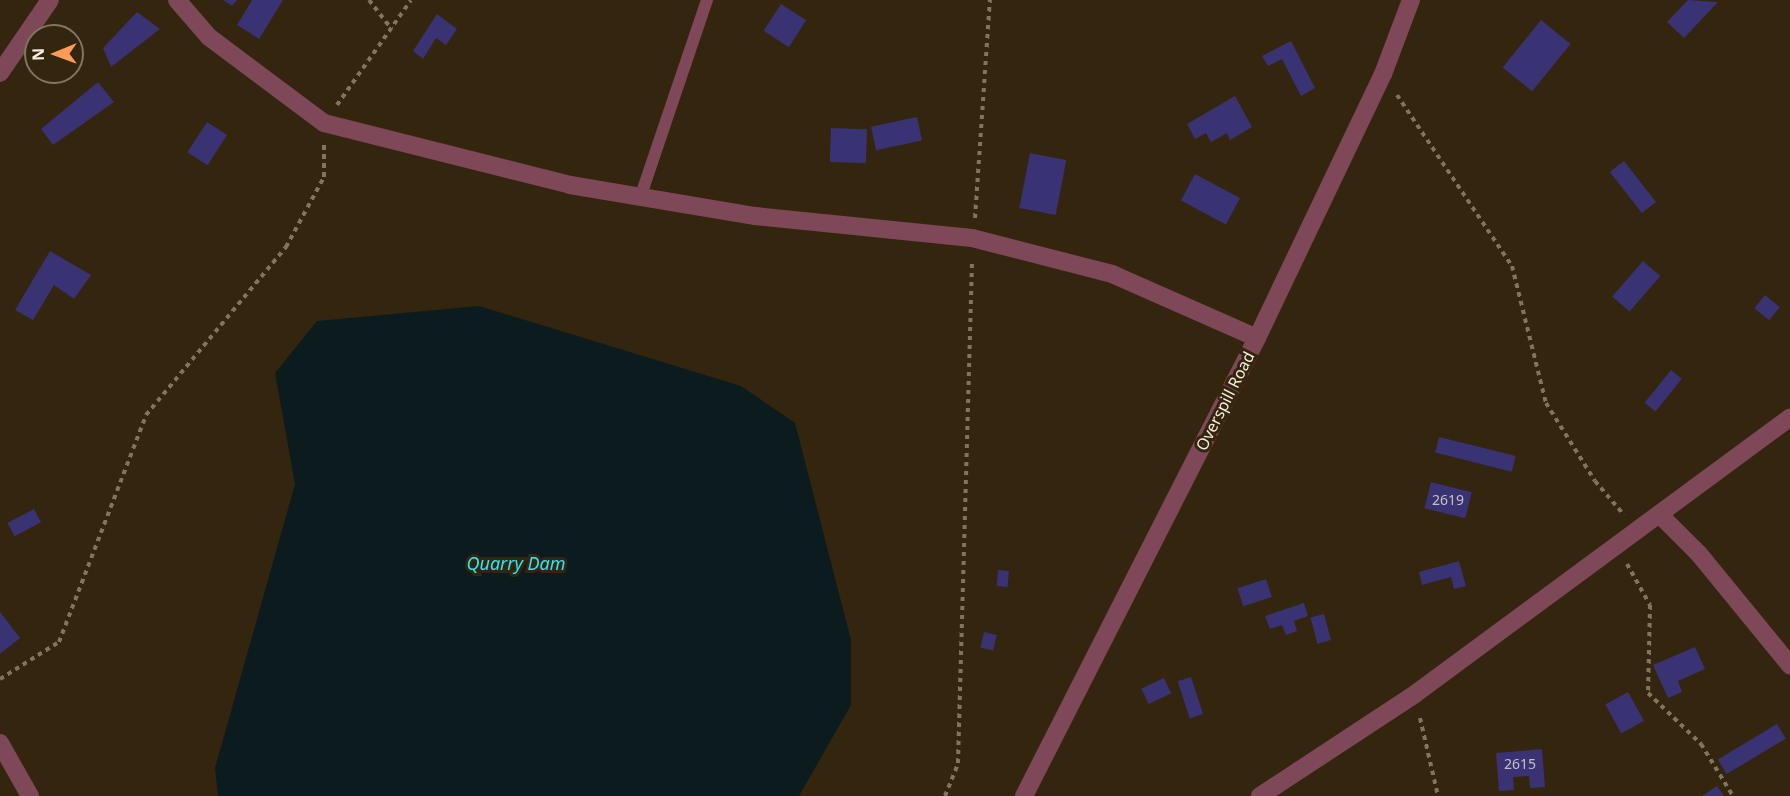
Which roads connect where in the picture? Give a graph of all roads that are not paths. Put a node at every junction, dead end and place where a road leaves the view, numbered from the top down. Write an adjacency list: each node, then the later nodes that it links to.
1 (50, 0): 5 (street)
2 (177, 0): 6 (street)
3 (707, 0): 6 (lane)
4 (1411, 0): 7 (street, Overspill Road)
5 (0, 73)
6 (641, 195): 7 (street)
7 (1257, 338): 13 (street, Overspill Road)
8 (1790, 418): 9 (street)
9 (1660, 516): 10 (street); 14 (street)
10 (1790, 665)
11 (0, 744): 12 (street)
12 (30, 796)
13 (1024, 796)
14 (1260, 796)

